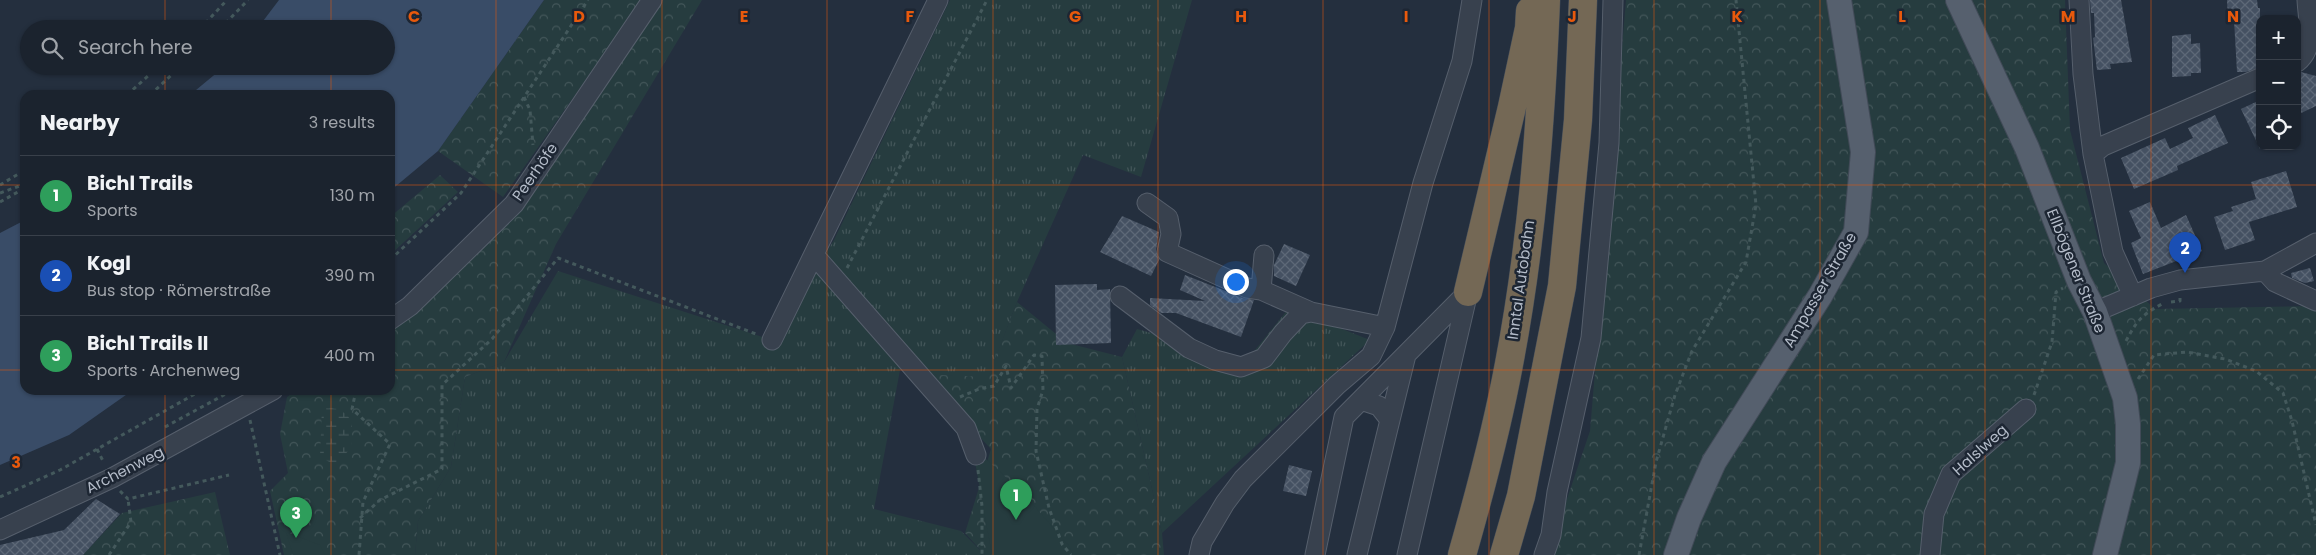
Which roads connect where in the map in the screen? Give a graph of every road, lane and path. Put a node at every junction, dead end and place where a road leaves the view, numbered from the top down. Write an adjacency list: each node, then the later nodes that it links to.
1 (227, 0): 17 (path)
2 (248, 0): 18 (path)
3 (588, 0): 25 (path)
4 (652, 0): 28 (street, Peerhöfe)
5 (938, 0): 37 (street)
6 (987, 0): 42 (path)
7 (1472, 0): 51 (street)
8 (1531, 0): 44 (highway)
9 (1546, 0): 84 (highway, Inntal Autobahn)
10 (1583, 0): 85 (highway)
11 (1613, 0): 86 (street)
12 (1736, 0): 87 (path)
13 (1839, 0): 88 (main road, Ampasser Straße)
14 (1958, 0): 41 (main road, Ellbögener Straße)
15 (2079, 0): 26 (street)
16 (2307, 0): 19 (street)
17 (208, 20)
18 (229, 20)
19 (2299, 60)
20 (149, 75): 23 (path)
21 (171, 75): 24 (path)
22 (2256, 80): 26 (street)
23 (133, 90)
24 (155, 90)
25 (524, 97): 28 (path); 36 (path)
26 (2092, 154): 46 (street)
27 (20, 173): 29 (path)
28 (535, 173): 50 (street, Peerhöfe)
29 (0, 184)
30 (20, 186): 32 (path)
31 (20, 191): 33 (path)
32 (0, 193)
33 (0, 202)
34 (1147, 203): 43 (street)
35 (2316, 243): 39 (street)
36 (395, 255)
37 (814, 255): 42 (street); 52 (street)
38 (1264, 255): 43 (street)
39 (2265, 271): 40 (street); 47 (street)
40 (2180, 280): 46 (street); 53 (path)
41 (2079, 281): 49 (main road, Ellbögener Straße); 63 (path)
42 (839, 284): 61 (street)
43 (1261, 290): 48 (street)
44 (1468, 292): 54 (street); 83 (street)
45 (1120, 296): 48 (street)
46 (2133, 296): 49 (street)
47 (2316, 301)
48 (1311, 312): 51 (street)
49 (2094, 312): 60 (main road, Ellbögener Straße)
50 (395, 316)
51 (1385, 327): 55 (street)
52 (772, 340): 72 (path)
53 (2125, 343)
54 (1407, 354): 59 (street); 64 (street)
55 (1348, 375): 59 (street); 80 (street)
56 (193, 395): 65 (path)
57 (265, 395): 62 (street)
58 (355, 395): 72 (path)
59 (1364, 397): 64 (street); 81 (street)
60 (2125, 398): 73 (path); 90 (main road, Ellbögener Straße)
61 (944, 404): 66 (street); 79 (path)
62 (246, 405): 74 (street, Archenweg); 76 (path)
63 (2026, 409): 89 (street, Halslweg)
64 (1390, 420): 82 (street)
65 (97, 449): 67 (path); 70 (path)
66 (976, 455): 78 (path)
67 (103, 461)
68 (228, 475): 71 (path)
69 (117, 488): 71 (path)
70 (0, 497)
71 (128, 499): 75 (path)
72 (360, 518): 77 (path)
73 (2316, 525)
74 (0, 530)
75 (109, 555)
76 (280, 555)
77 (358, 555)
78 (982, 555)
79 (1071, 555)
80 (1199, 555)
81 (1316, 555)
82 (1357, 555)
83 (1407, 555)
84 (1462, 555)
85 (1504, 555)
86 (1544, 555)
87 (1639, 555)
88 (1676, 555)
89 (1930, 555)
90 (2105, 555)

